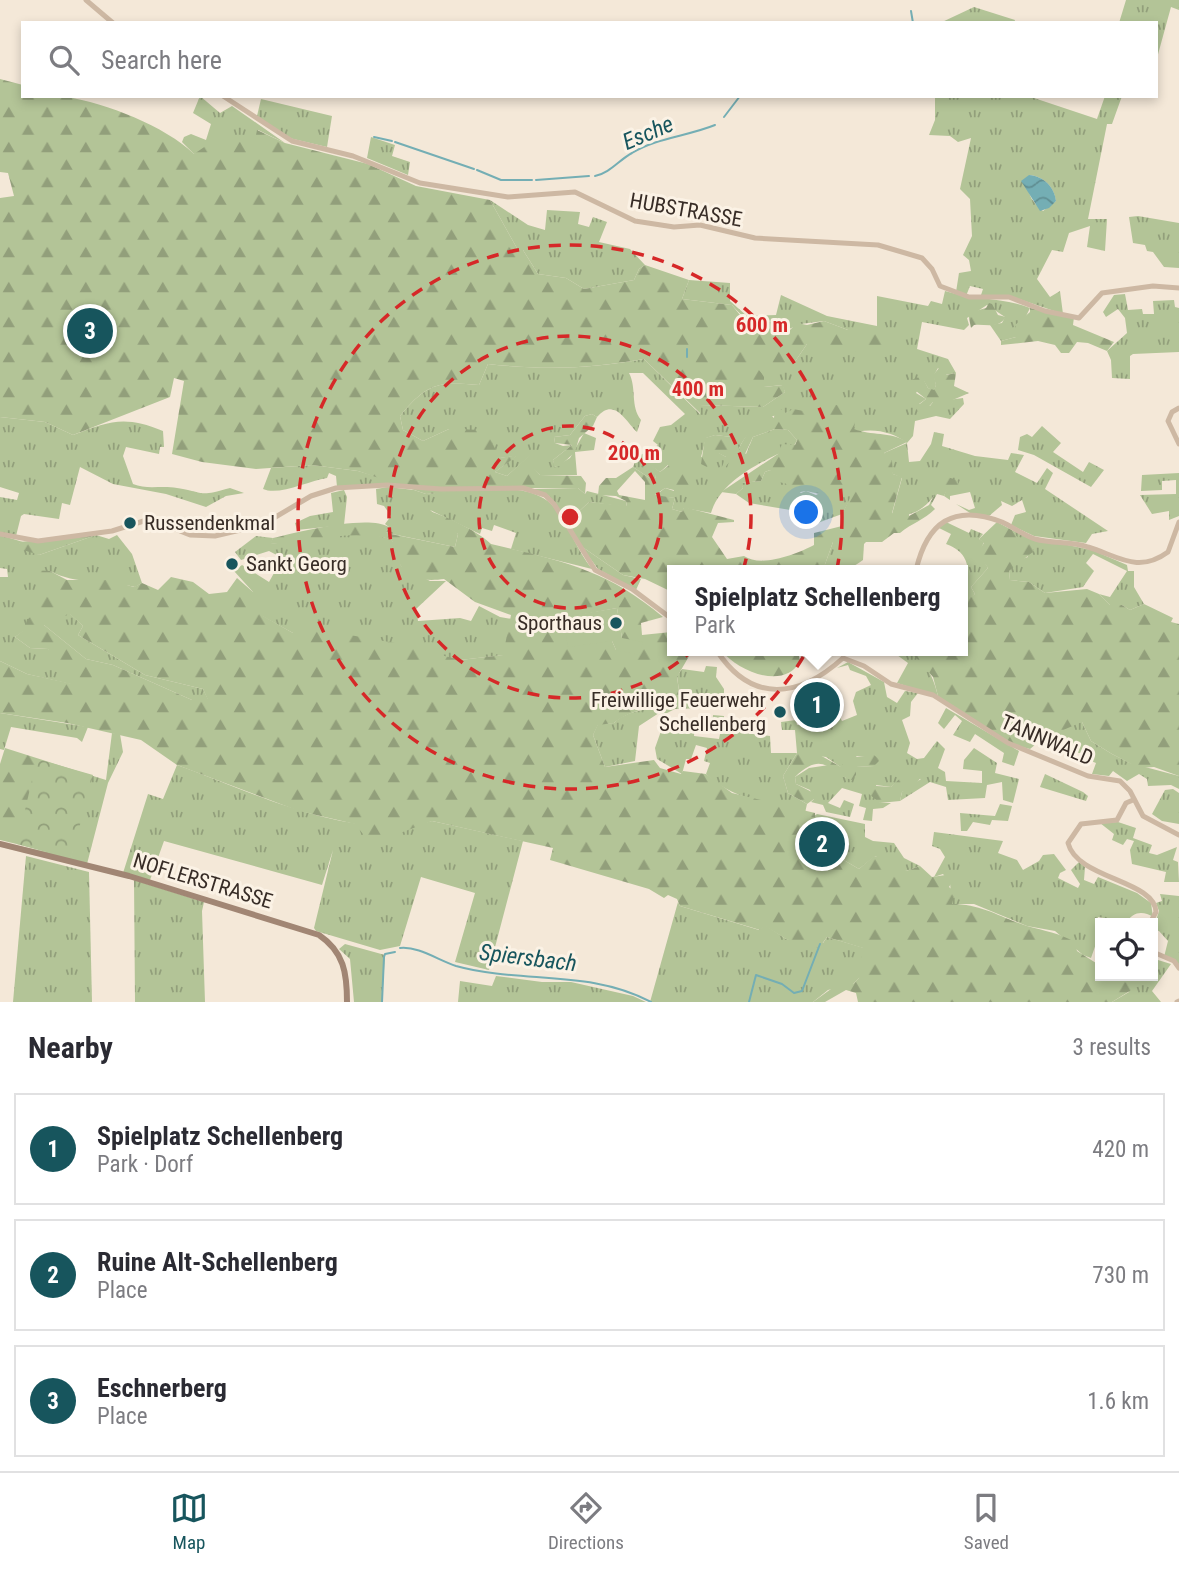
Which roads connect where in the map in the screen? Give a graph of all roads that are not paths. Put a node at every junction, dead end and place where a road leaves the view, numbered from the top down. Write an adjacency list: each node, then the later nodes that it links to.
1 (86, 0): 2 (street)
2 (111, 21)
3 (226, 98): 4 (street, HUBSTRASSE)
4 (1179, 289)
5 (1179, 408): 6 (street)
6 (1179, 444)
7 (1179, 522): 9 (street)
8 (0, 534): 10 (street)
9 (918, 565)
10 (667, 615)
11 (721, 656): 12 (street)
12 (843, 658): 13 (street, TANNWALD)
13 (1133, 800): 14 (street, TANNWALD); 16 (street)
14 (1179, 835)
15 (0, 844): 19 (main road, NOFLERSTRASSE)
16 (1153, 918)
17 (1158, 954): 18 (street)
18 (1179, 968)
19 (347, 1002)

